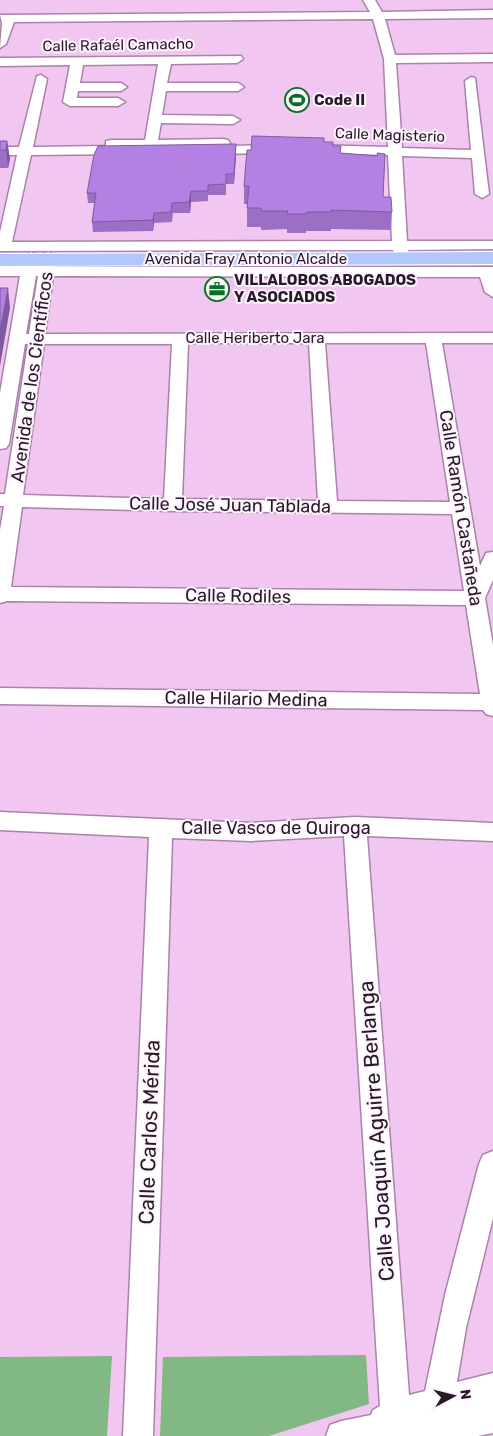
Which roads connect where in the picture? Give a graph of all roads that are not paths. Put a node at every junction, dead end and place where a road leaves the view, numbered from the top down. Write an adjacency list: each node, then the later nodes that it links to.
1 (370, 0): 3 (street)
2 (493, 14): 3 (street)
3 (378, 15): 4 (street); 7 (street)
4 (4, 19): 5 (street)
5 (0, 44)
6 (493, 58): 7 (street)
7 (390, 59): 25 (street)
8 (165, 60): 9 (street, Calle Rafaél Camacho); 10 (street, Calle Rafaél Camacho); 15 (street)
9 (237, 60)
10 (77, 61): 11 (street, Calle Rafaél Camacho); 17 (street)
11 (0, 62)
12 (41, 79): 24 (street)
13 (471, 81): 27 (street)
14 (121, 87): 17 (street)
15 (161, 87): 16 (street); 19 (street)
16 (238, 87)
17 (72, 88): 18 (street)
18 (118, 102)
19 (155, 119): 20 (street); 21 (street)
20 (233, 120)
21 (151, 143): 23 (street, Calle Magisterio); 24 (street, Calle Magisterio)
22 (0, 144): 24 (street, Calle Magisterio)
23 (295, 146): 24 (street, Calle Magisterio); 25 (street, Calle Magisterio)
24 (26, 147): 26 (street, Calle Magisterio); 30 (street)
25 (396, 148): 27 (street, Calle Magisterio); 31 (street)
26 (0, 151)
27 (478, 151): 28 (street)
28 (482, 194)
29 (493, 245): 31 (street, Avenida Fray Antonio Alcalde)
30 (1, 251): 32 (main road, Avenida Fray Antonio Alcalde)
31 (402, 252): 32 (main road, Avenida Fray Antonio Alcalde); 33 (main road, Avenida Fray Antonio Alcalde); 35 (main road)
32 (39, 259): 34 (street, Avenida Fray Antonio Alcalde); 35 (street, Avenida Fray Antonio Alcalde); 40 (street, Avenida de los Científicos); 41 (street, Avenida de los Científicos)
33 (491, 268): 35 (street, Avenida Fray Antonio Alcalde); 36 (street)
34 (0, 271)
35 (424, 272)
36 (493, 292)
37 (317, 338): 38 (street, Calle Heriberto Jara); 42 (street, Calle Heriberto Jara); 46 (street)
38 (433, 338): 39 (street, Calle Heriberto Jara); 47 (street, Calle Ramón Castañeda)
39 (493, 338)
40 (18, 339): 41 (street, Calle Heriberto Jara); 43 (street, Avenida de los Científicos)
41 (36, 339): 42 (street, Calle Heriberto Jara); 44 (street, Avenida de los Científicos)
42 (180, 339): 45 (street)
43 (0, 444)
44 (8, 500): 45 (street, Calle José Juan Tablada); 49 (street, Avenida de los Científicos)
45 (173, 505): 46 (street, Calle José Juan Tablada)
46 (328, 506): 47 (street, Calle José Juan Tablada)
47 (461, 508): 50 (street, Calle Ramón Castañeda)
48 (493, 558): 50 (street)
49 (0, 595): 50 (street, Calle Rodiles)
50 (475, 598): 52 (street, Calle Ramón Castañeda)
51 (0, 696): 52 (street, Calle Hilario Medina)
52 (492, 705)
53 (0, 821): 55 (street, Calle Vasco de Quiroga)
54 (355, 826): 55 (street, Calle Vasco de Quiroga); 56 (street, Calle Vasco de Quiroga); 61 (street, Calle Joaquín Aguirre Berlanga)
55 (161, 829): 63 (street, Calle Carlos Mérida)
56 (493, 832)
57 (493, 1164): 59 (street)
58 (493, 1388): 59 (street)
59 (438, 1415): 60 (street); 61 (street)
60 (493, 1418)
61 (396, 1427): 62 (street)
62 (354, 1434)
63 (138, 1436)

